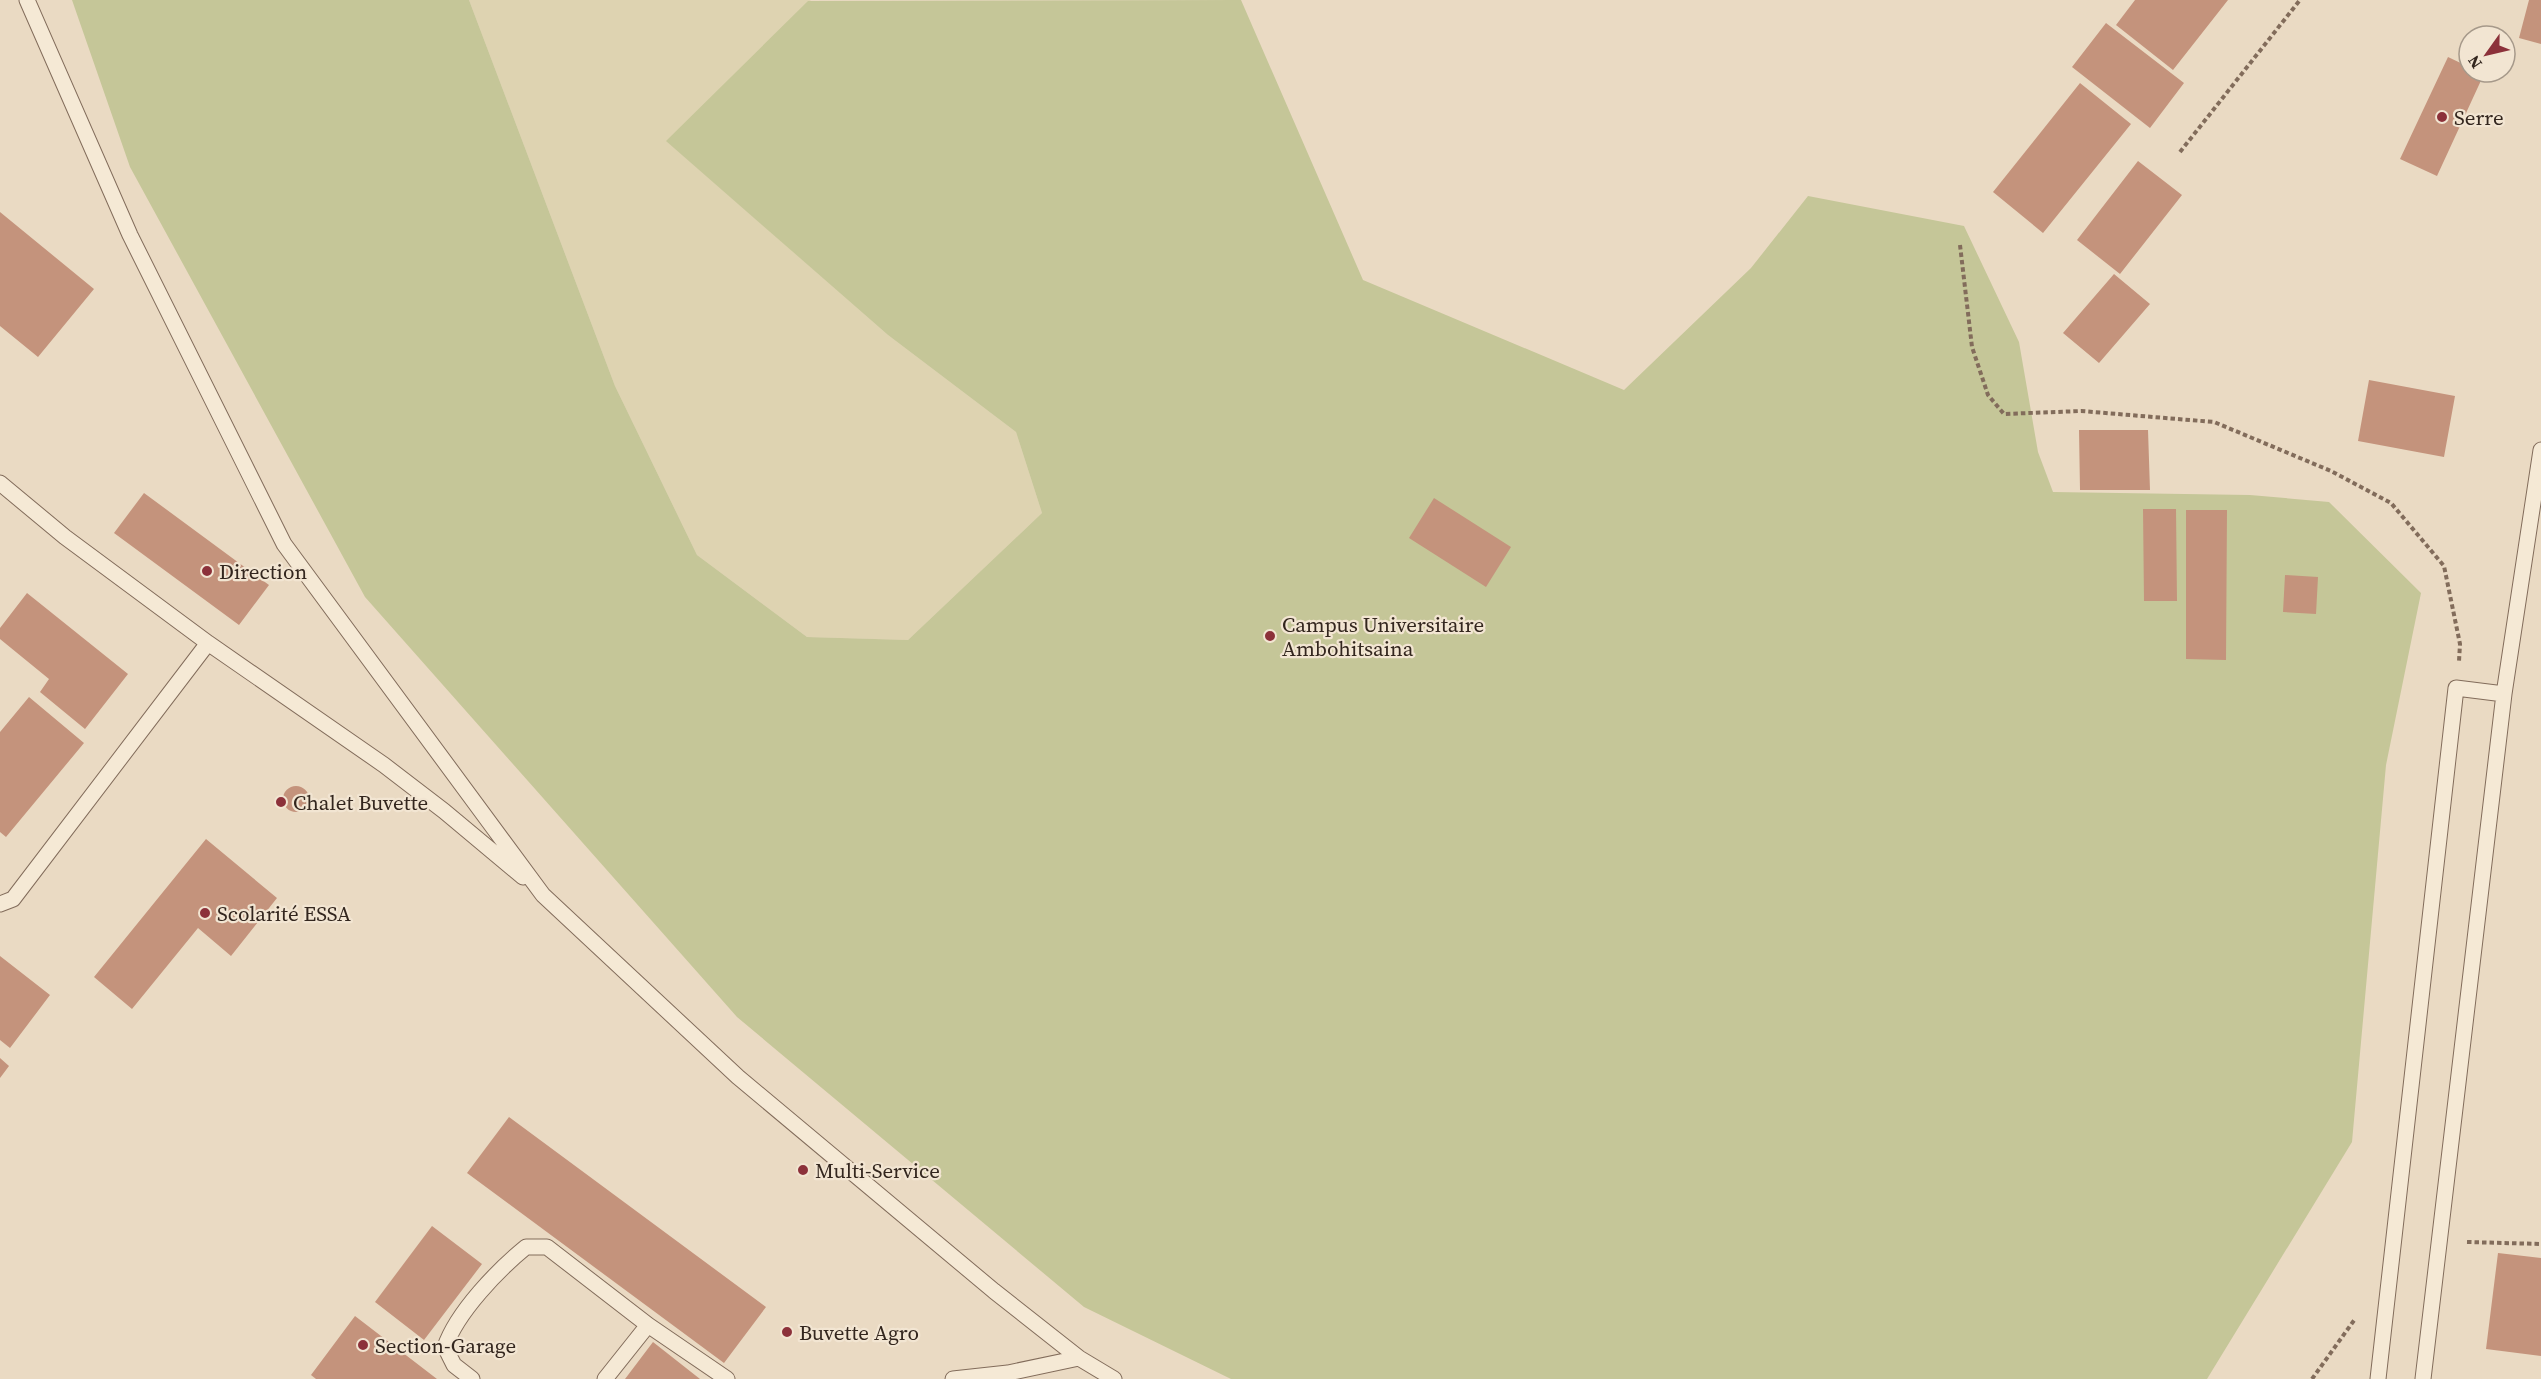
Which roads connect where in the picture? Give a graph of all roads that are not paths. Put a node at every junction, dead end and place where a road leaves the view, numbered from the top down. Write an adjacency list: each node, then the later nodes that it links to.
1 (27, 0): 7 (lane)
2 (2541, 450): 3 (lane)
3 (2541, 456): 6 (lane)
4 (0, 483): 5 (lane)
5 (208, 643): 7 (lane); 8 (lane)
6 (2504, 694): 16 (lane); 17 (lane)
7 (543, 895): 10 (lane)
8 (0, 904)
9 (648, 1325): 11 (lane); 12 (lane); 13 (lane)
10 (1079, 1358): 14 (lane); 15 (lane)
11 (472, 1379)
12 (605, 1379)
13 (727, 1379)
14 (953, 1379)
15 (1114, 1379)
16 (2378, 1379)
17 (2423, 1379)

